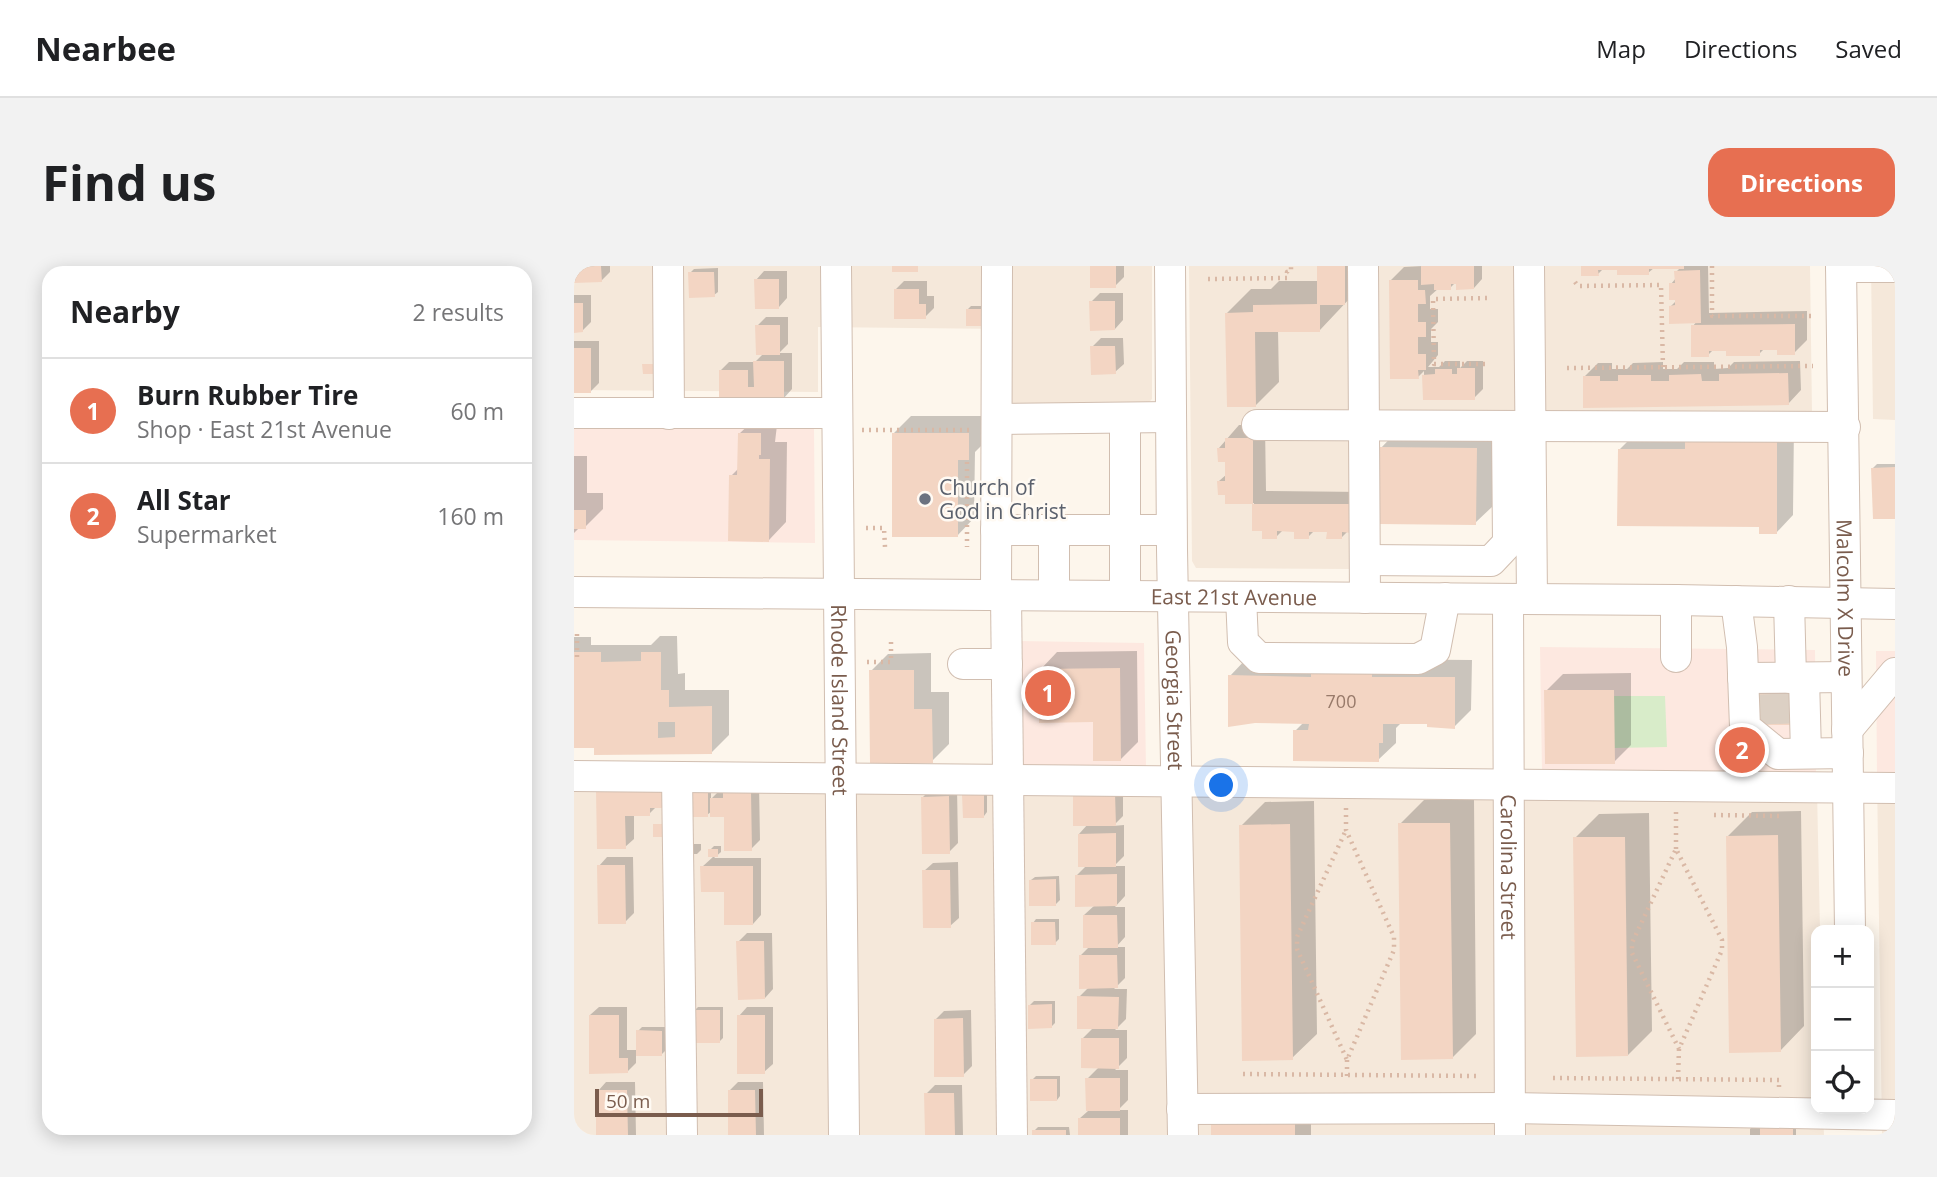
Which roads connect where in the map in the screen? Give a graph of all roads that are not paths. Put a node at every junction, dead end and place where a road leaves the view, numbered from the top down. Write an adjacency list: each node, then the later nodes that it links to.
1 (668, 266): 10 (street)
2 (836, 266): 13 (street, Rhode Island Street)
3 (997, 266): 14 (street)
4 (1170, 266): 11 (street, Georgia Street)
5 (1363, 266): 16 (street)
6 (1529, 266): 17 (street, Carolina Street)
7 (1841, 267): 8 (street); 18 (street, Malcolm X Drive)
8 (1895, 267)
9 (574, 413): 10 (street)
10 (669, 414): 13 (street)
11 (1171, 417): 12 (street); 22 (street, Georgia Street)
12 (1125, 418): 14 (street); 21 (street)
13 (837, 421): 28 (street, Rhode Island Street)
14 (986, 425): 19 (street)
15 (1257, 425): 16 (street)
16 (1364, 426): 17 (street); 24 (street)
17 (1519, 427): 18 (street); 23 (street, Carolina Street)
18 (1845, 427): 41 (street, Malcolm X Drive)
19 (996, 530): 20 (street); 29 (street)
20 (1054, 530): 21 (street); 30 (street)
21 (1125, 530): 22 (street); 31 (street)
22 (1171, 530): 32 (street, Georgia Street)
23 (1519, 532): 26 (street); 37 (street, Carolina Street)
24 (1365, 560): 25 (street); 34 (street)
25 (1409, 560): 26 (street); 35 (street)
26 (1463, 561): 36 (street)
27 (574, 592): 28 (street, East 21st Avenue)
28 (839, 594): 29 (street, East 21st Avenue); 54 (street, Rhode Island Street)
29 (1001, 595): 30 (street, East 21st Avenue); 45 (street)
30 (1054, 595): 31 (street, East 21st Avenue)
31 (1125, 596): 32 (street, East 21st Avenue)
32 (1173, 596): 33 (street, East 21st Avenue); 56 (street, Georgia Street)
33 (1241, 597): 34 (street, East 21st Avenue); 36 (street)
34 (1365, 598): 35 (street, East 21st Avenue)
35 (1408, 598): 36 (street, East 21st Avenue)
36 (1454, 598): 37 (street, East 21st Avenue)
37 (1520, 599): 38 (street, East 21st Avenue); 57 (street, Carolina Street)
38 (1676, 600): 39 (street, East 21st Avenue); 43 (street)
39 (1736, 601): 40 (street, East 21st Avenue); 48 (street)
40 (1789, 601): 41 (street, East 21st Avenue); 49 (street)
41 (1846, 602): 42 (street, East 21st Avenue); 47 (street, Malcolm X Drive)
42 (1895, 604)
43 (1676, 657)
44 (963, 664): 45 (street)
45 (1007, 664): 55 (street)
46 (1895, 673): 50 (street)
47 (1846, 677): 49 (street); 50 (street, Malcolm X Drive)
48 (1743, 678): 49 (street); 51 (street)
49 (1786, 682): 51 (street)
50 (1847, 742): 51 (street); 58 (street, Malcolm X Drive)
51 (1786, 744)
52 (574, 776): 53 (street)
53 (677, 776): 54 (street); 68 (street)
54 (841, 778): 55 (street); 69 (street, Rhode Island Street)
55 (1007, 779): 56 (street); 70 (street)
56 (1176, 781): 57 (street); 63 (street, Georgia Street)
57 (1508, 784): 58 (street); 65 (street, Carolina Street)
58 (1849, 787): 59 (street); 60 (street, Malcolm X Drive)
59 (1895, 788)
60 (1850, 925)
61 (1895, 1115): 62 (street)
62 (1852, 1119): 67 (street)
63 (1182, 1122): 64 (street)
64 (1351, 1122): 65 (street)
65 (1510, 1122): 66 (street)
66 (1552, 1122): 67 (street)
67 (1686, 1123)
68 (681, 1135)
69 (844, 1135)
70 (1012, 1135)

